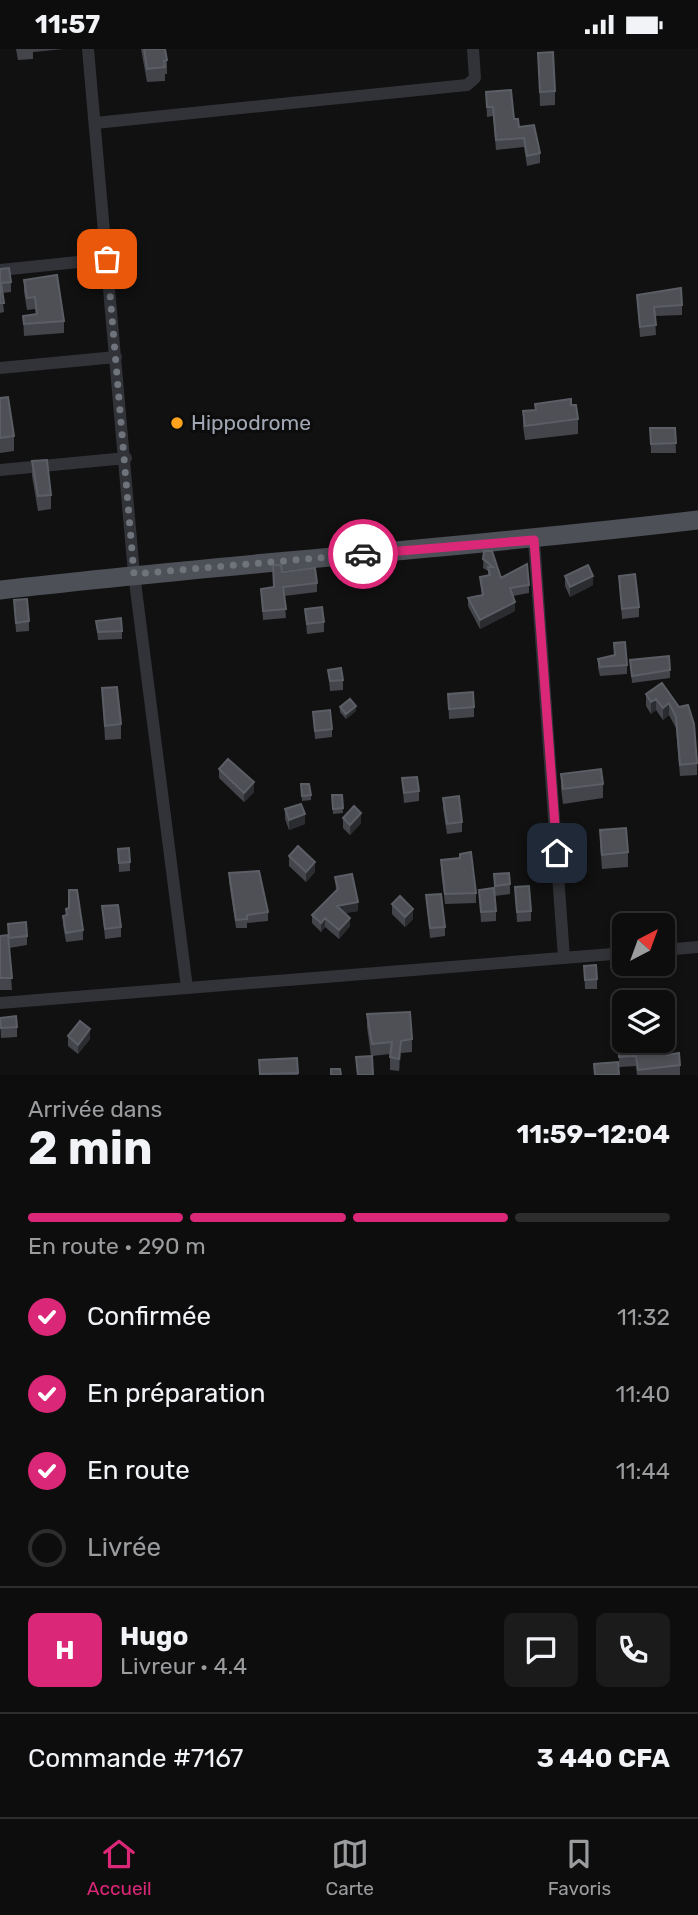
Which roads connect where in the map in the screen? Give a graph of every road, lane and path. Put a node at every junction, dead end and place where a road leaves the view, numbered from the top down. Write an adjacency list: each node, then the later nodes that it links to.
1 (88, 49): 3 (street)
2 (473, 49): 3 (street)
3 (95, 123): 4 (street)
4 (107, 259): 5 (street); 6 (street)
5 (0, 270)
6 (116, 357): 7 (street); 8 (street)
7 (0, 369)
8 (125, 458): 9 (street); 12 (street)
9 (0, 470)
10 (698, 520): 11 (main road)
11 (534, 540): 12 (main road); 17 (street)
12 (134, 574): 13 (main road); 18 (street)
13 (0, 590)
14 (698, 947): 15 (street)
15 (676, 949)
16 (612, 954): 17 (street)
17 (564, 958): 18 (street)
18 (187, 988): 19 (street)
19 (0, 1003)

